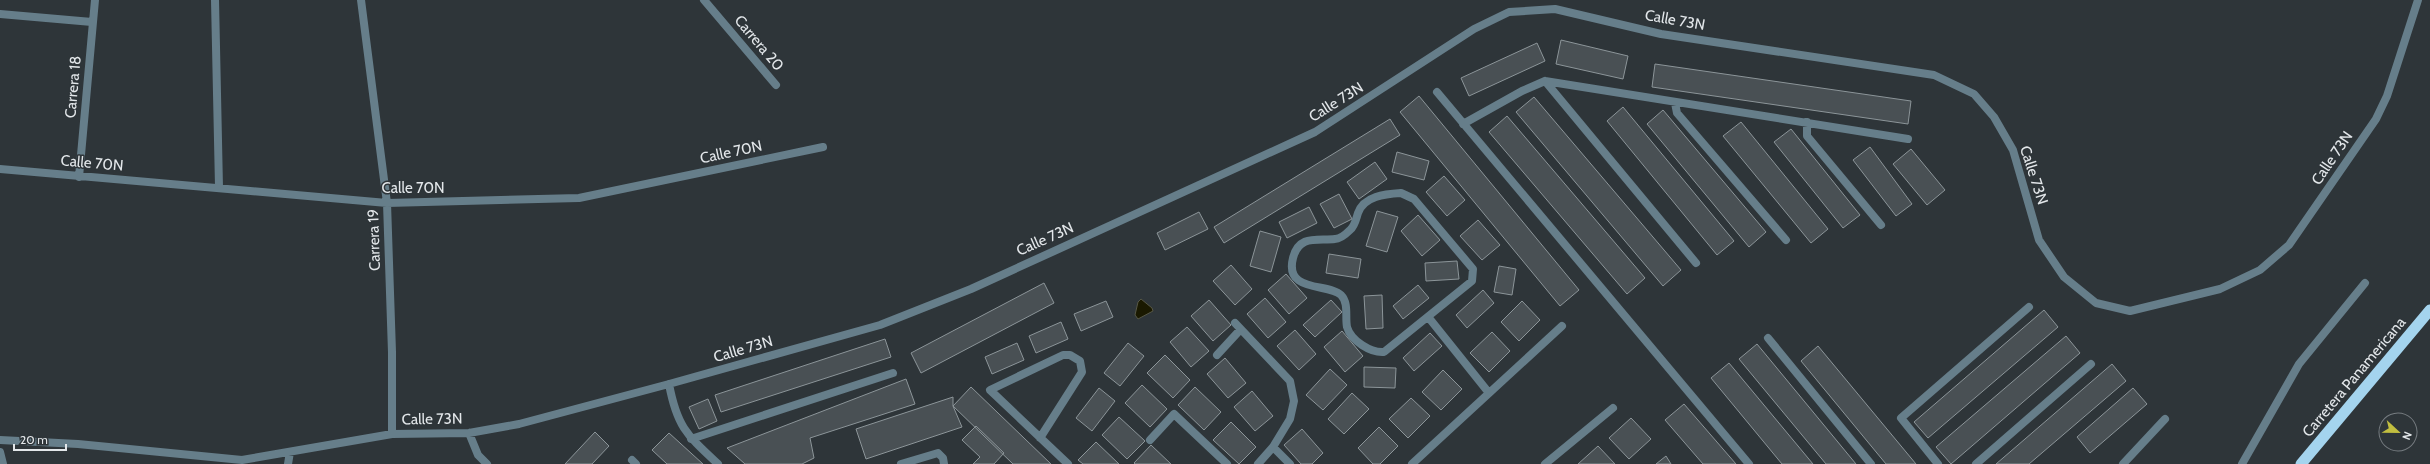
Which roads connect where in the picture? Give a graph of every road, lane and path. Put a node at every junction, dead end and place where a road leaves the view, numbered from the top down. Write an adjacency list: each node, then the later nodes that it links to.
1 (95, 0): 7 (street, Carrera 18)
2 (215, 0): 18 (street)
3 (361, 0): 19 (street, Carrera 19)
4 (704, 0): 9 (street, Carrera 20)
5 (2418, 0): 32 (street, Calle 73N)
6 (0, 14): 7 (street)
7 (92, 22): 17 (street, Carrera 18)
8 (1545, 81): 11 (street); 13 (street); 22 (street)
9 (776, 85)
10 (1436, 92): 13 (street)
11 (1675, 103): 12 (street); 21 (street)
12 (1807, 122): 14 (street); 20 (street)
13 (1463, 124): 58 (street)
14 (1908, 139)
15 (823, 147): 19 (street, Calle 70N)
16 (0, 169): 17 (street, Calle 70N)
17 (79, 177): 18 (street, Calle 70N)
18 (219, 187): 19 (street, Calle 70N)
19 (387, 203): 37 (street, Carrera 19)
20 (1881, 225)
21 (1786, 240)
22 (1696, 263)
23 (2365, 283): 63 (street)
24 (2029, 307): 60 (street)
25 (2430, 310): 64 (highway, Carretera Panamericana)
26 (1429, 318): 26 (street); 33 (street)
27 (1562, 326): 33 (street)
28 (1768, 338): 59 (street)
29 (1217, 355): 42 (street)
30 (2091, 364): 61 (street)
31 (893, 373): 39 (street)
32 (669, 384): 36 (street, Calle 73N); 39 (street)
33 (1489, 393): 56 (street)
34 (1613, 408): 57 (street)
35 (2165, 419): 62 (street)
36 (469, 433): 37 (street, Calle 73N); 48 (street)
37 (392, 434): 44 (street, Calle 73N)
38 (1040, 438): 38 (street); 52 (street)
39 (691, 439): 49 (street)
40 (0, 440): 45 (street, Calle 73N)
41 (1150, 440): 53 (street)
42 (1273, 448): 54 (street); 55 (street)
43 (0, 452): 46 (street)
44 (290, 452): 45 (street, Calle 73N); 47 (street)
45 (206, 460)
46 (3, 464)
47 (288, 464)
48 (487, 464)
49 (718, 464)
50 (901, 464): 51 (street)
51 (944, 464)
52 (1068, 464)
53 (1227, 464)
54 (1258, 464)
55 (1290, 464)
56 (1412, 464)
57 (1545, 464)
58 (1749, 464)
59 (1871, 464)
60 (1938, 464)
61 (1976, 464)
62 (2123, 464)
63 (2242, 464)
64 (2301, 464)

